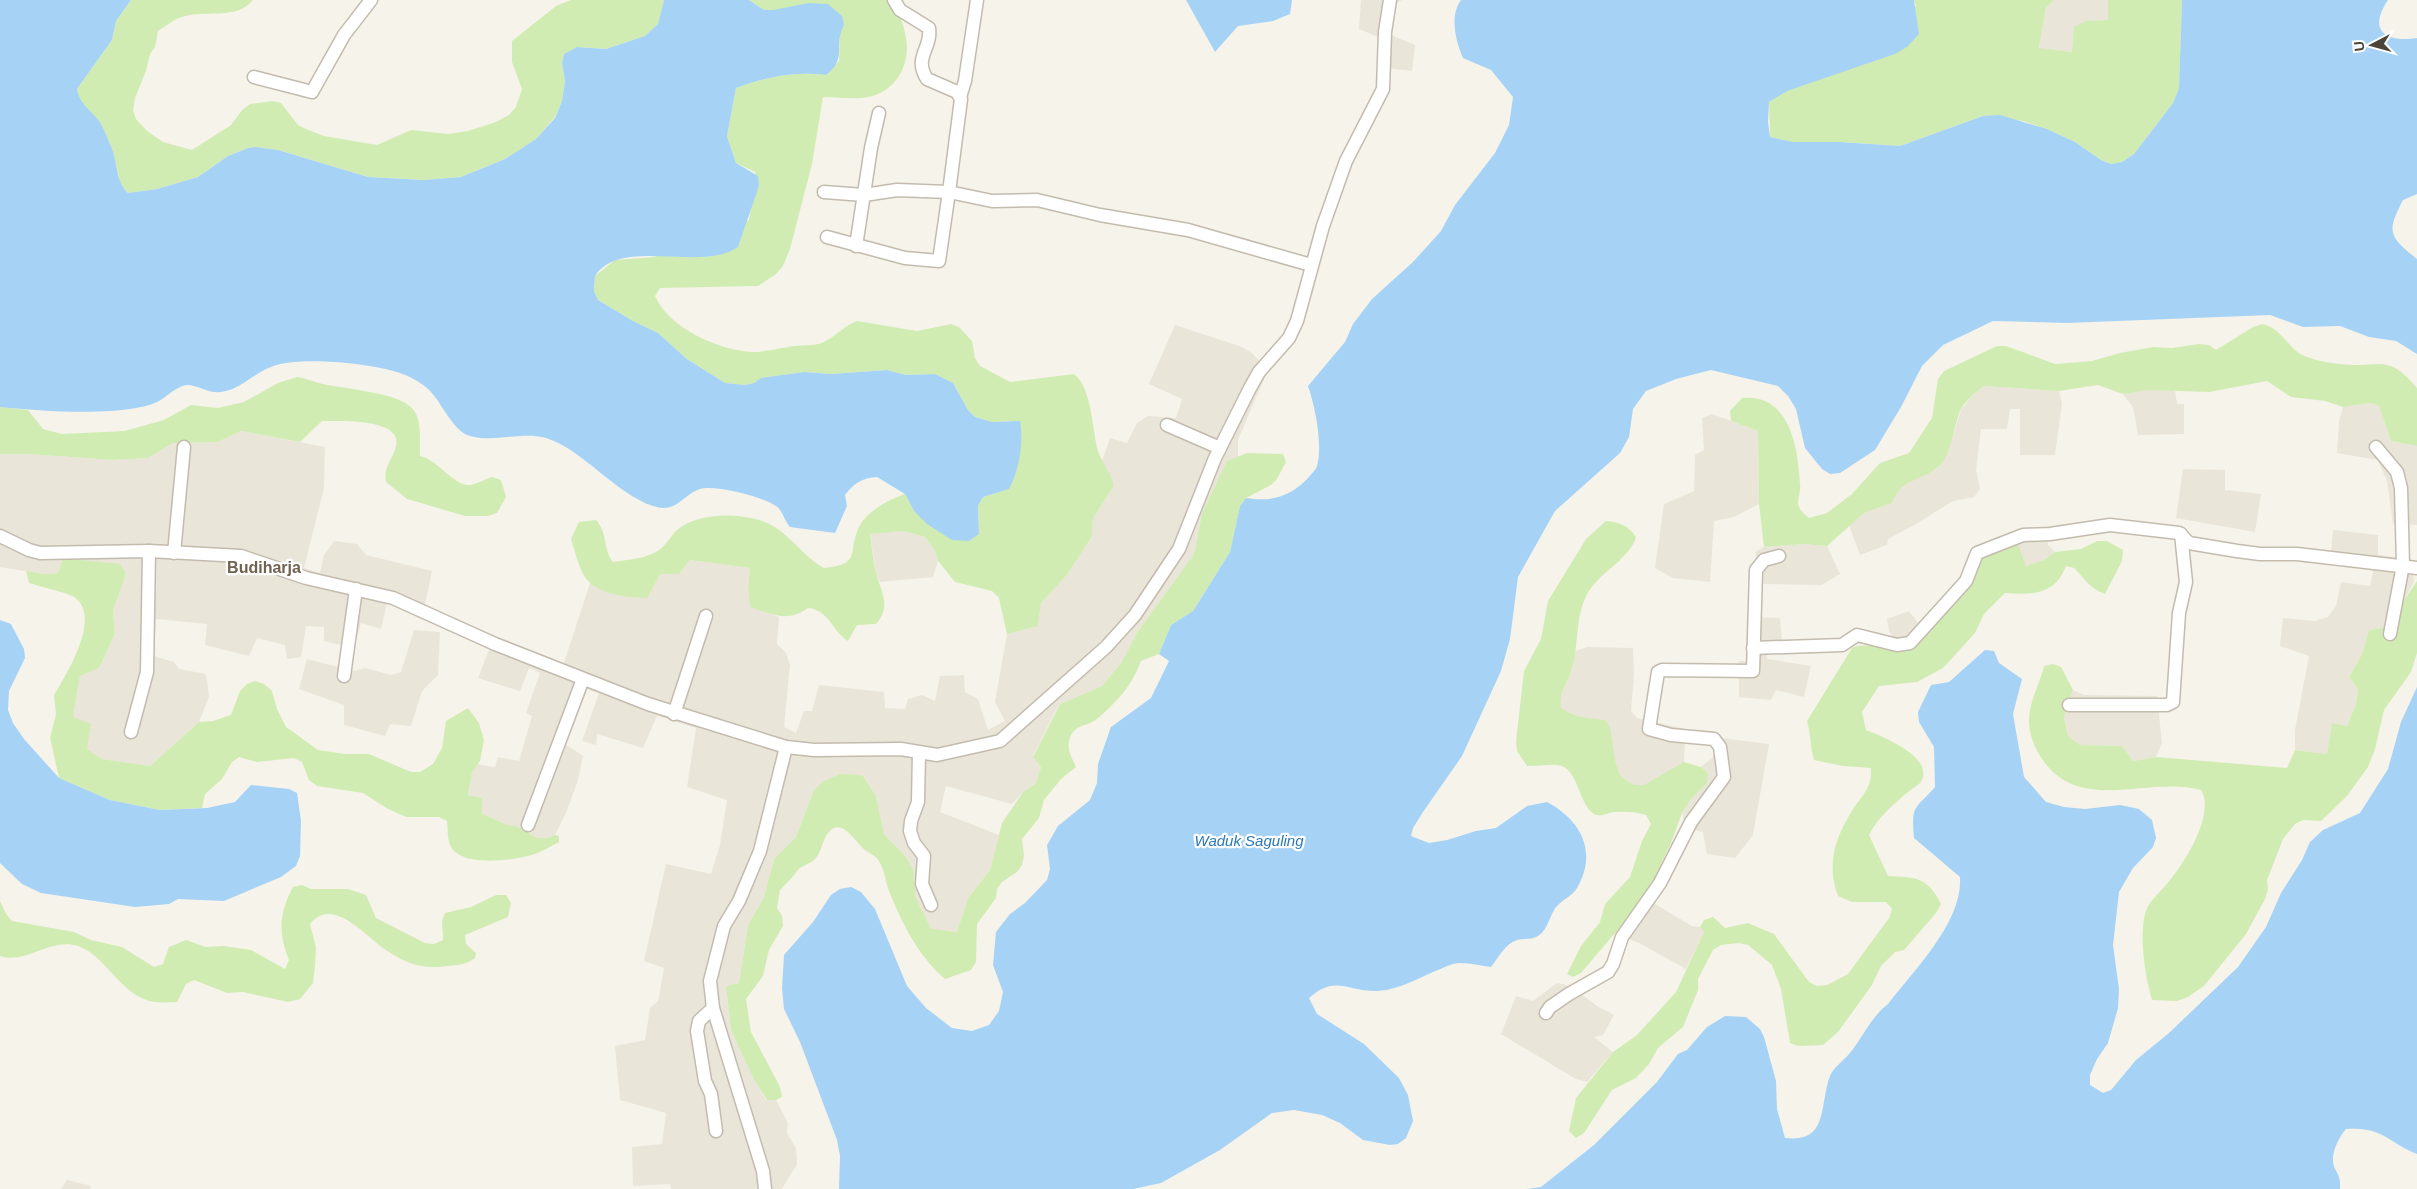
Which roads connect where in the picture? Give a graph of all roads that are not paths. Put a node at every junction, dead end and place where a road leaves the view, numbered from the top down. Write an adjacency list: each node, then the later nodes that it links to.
1 (371, 0): 5 (street)
2 (894, 0): 6 (street)
3 (977, 0): 6 (street)
4 (1390, 0): 13 (street)
5 (254, 77)
6 (960, 97): 9 (street)
7 (879, 114): 10 (street)
8 (824, 192): 10 (street)
9 (949, 192): 10 (street); 12 (street); 13 (street)
10 (864, 195): 12 (street)
11 (827, 237): 12 (street)
12 (856, 246)
13 (1311, 265): 17 (street)
14 (1167, 425): 17 (street)
15 (184, 447): 21 (street)
16 (2376, 447): 23 (street)
17 (1220, 448): 35 (street)
18 (2180, 533): 23 (street); 28 (street); 31 (street)
19 (0, 536): 20 (street)
20 (149, 551): 21 (street); 33 (street)
21 (174, 553): 25 (street)
22 (1779, 556): 28 (street)
23 (2403, 565): 24 (street); 27 (street)
24 (2417, 568)
25 (356, 590): 29 (street); 30 (street)
26 (706, 616): 32 (street)
27 (2390, 634)
28 (1754, 648): 39 (street)
29 (344, 676)
30 (583, 679): 32 (street); 36 (street)
31 (2069, 705)
32 (674, 714): 34 (street)
33 (131, 732)
34 (786, 748): 35 (street); 38 (street)
35 (919, 753): 37 (street)
36 (528, 825)
37 (931, 905)
38 (713, 1008): 40 (street); 41 (street)
39 (1546, 1013)
40 (716, 1131)
41 (765, 1189)

